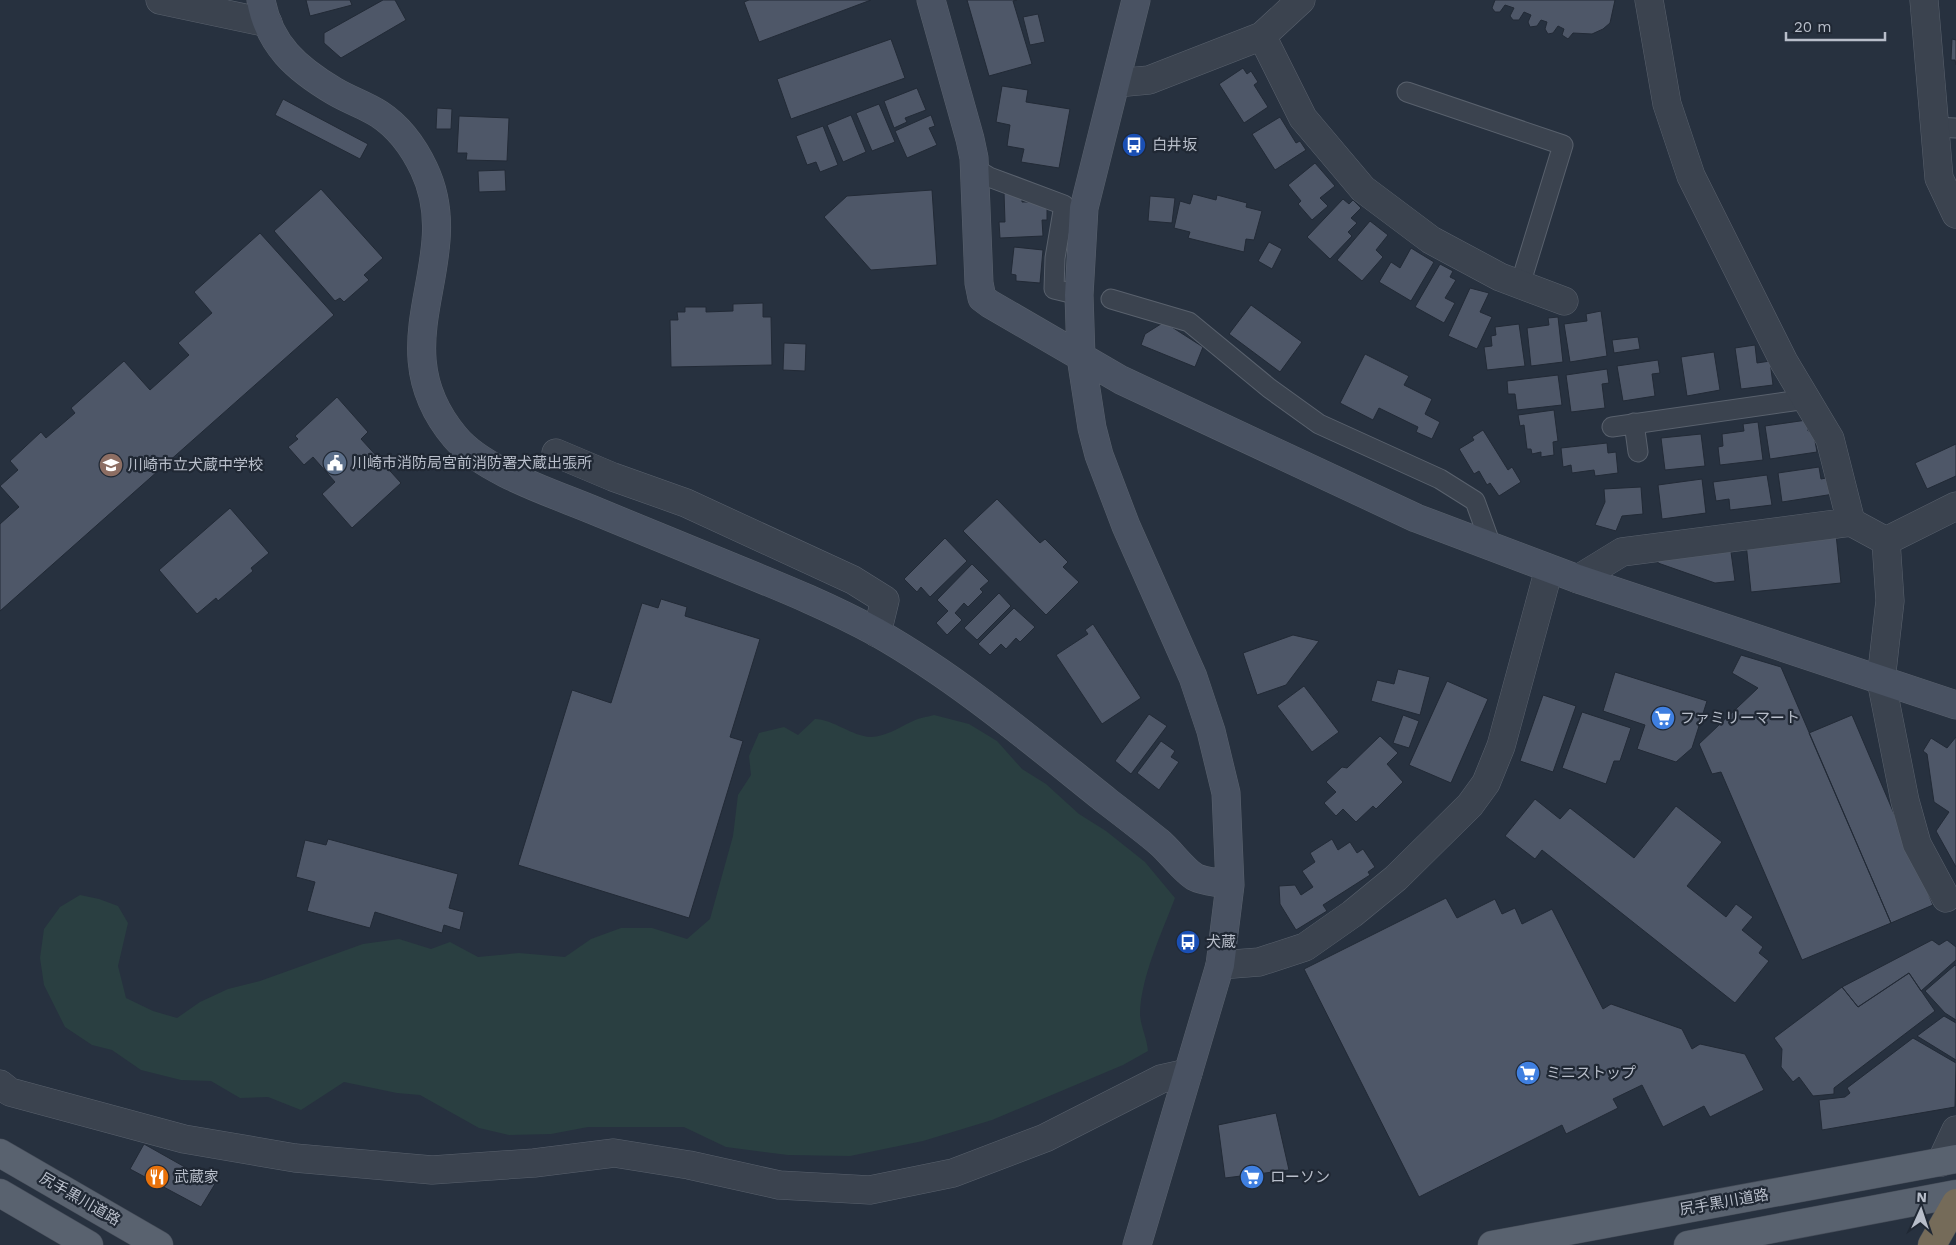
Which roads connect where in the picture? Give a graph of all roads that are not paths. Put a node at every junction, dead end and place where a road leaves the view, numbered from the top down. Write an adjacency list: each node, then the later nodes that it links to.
1 (160, 0): 7 (street)
2 (931, 0): 12 (street)
3 (1136, 0): 9 (street)
4 (1301, 0): 8 (street)
5 (1649, 0): 19 (street)
6 (1924, 0): 11 (street)
7 (265, 12): 30 (street)
8 (1262, 36): 9 (street); 14 (street)
9 (1116, 84): 15 (street)
10 (1407, 92): 14 (lane)
11 (1945, 127): 13 (street)
12 (974, 168): 15 (lane); 18 (street)
13 (1956, 214)
14 (1520, 285): 17 (street)
15 (1079, 295): 18 (street)
16 (1111, 299): 27 (lane)
17 (1564, 301)
18 (1081, 357): 27 (street); 33 (street)
19 (1806, 399): 20 (lane); 25 (street)
20 (1634, 423): 21 (lane); 22 (lane)
21 (1612, 427)
22 (1638, 452)
23 (556, 453): 30 (street)
24 (1956, 506): 26 (street)
25 (1851, 522): 26 (street); 29 (street)
26 (1886, 541): 31 (street)
27 (1492, 548): 28 (street)
28 (1549, 568): 29 (street); 35 (street)
29 (1578, 579): 31 (street)
30 (877, 633): 33 (street)
31 (1881, 680): 32 (street); 34 (street)
32 (1956, 705)
33 (1230, 885): 35 (street)
34 (1946, 898)
35 (1220, 965): 36 (street)
36 (1188, 1073): 37 (street); 46 (street)
37 (3, 1094)
38 (1956, 1130): 40 (street)
39 (0, 1153): 45 (main road, 尻手黒川道路)
40 (1948, 1161): 47 (main road, 尻手黒川道路)
41 (0, 1193): 44 (main road)
42 (1956, 1194): 48 (main road)
43 (1956, 1203): 49 (highway)
44 (89, 1245)
45 (159, 1245)
46 (1137, 1245)
47 (1492, 1245)
48 (1688, 1245)
49 (1932, 1245)

